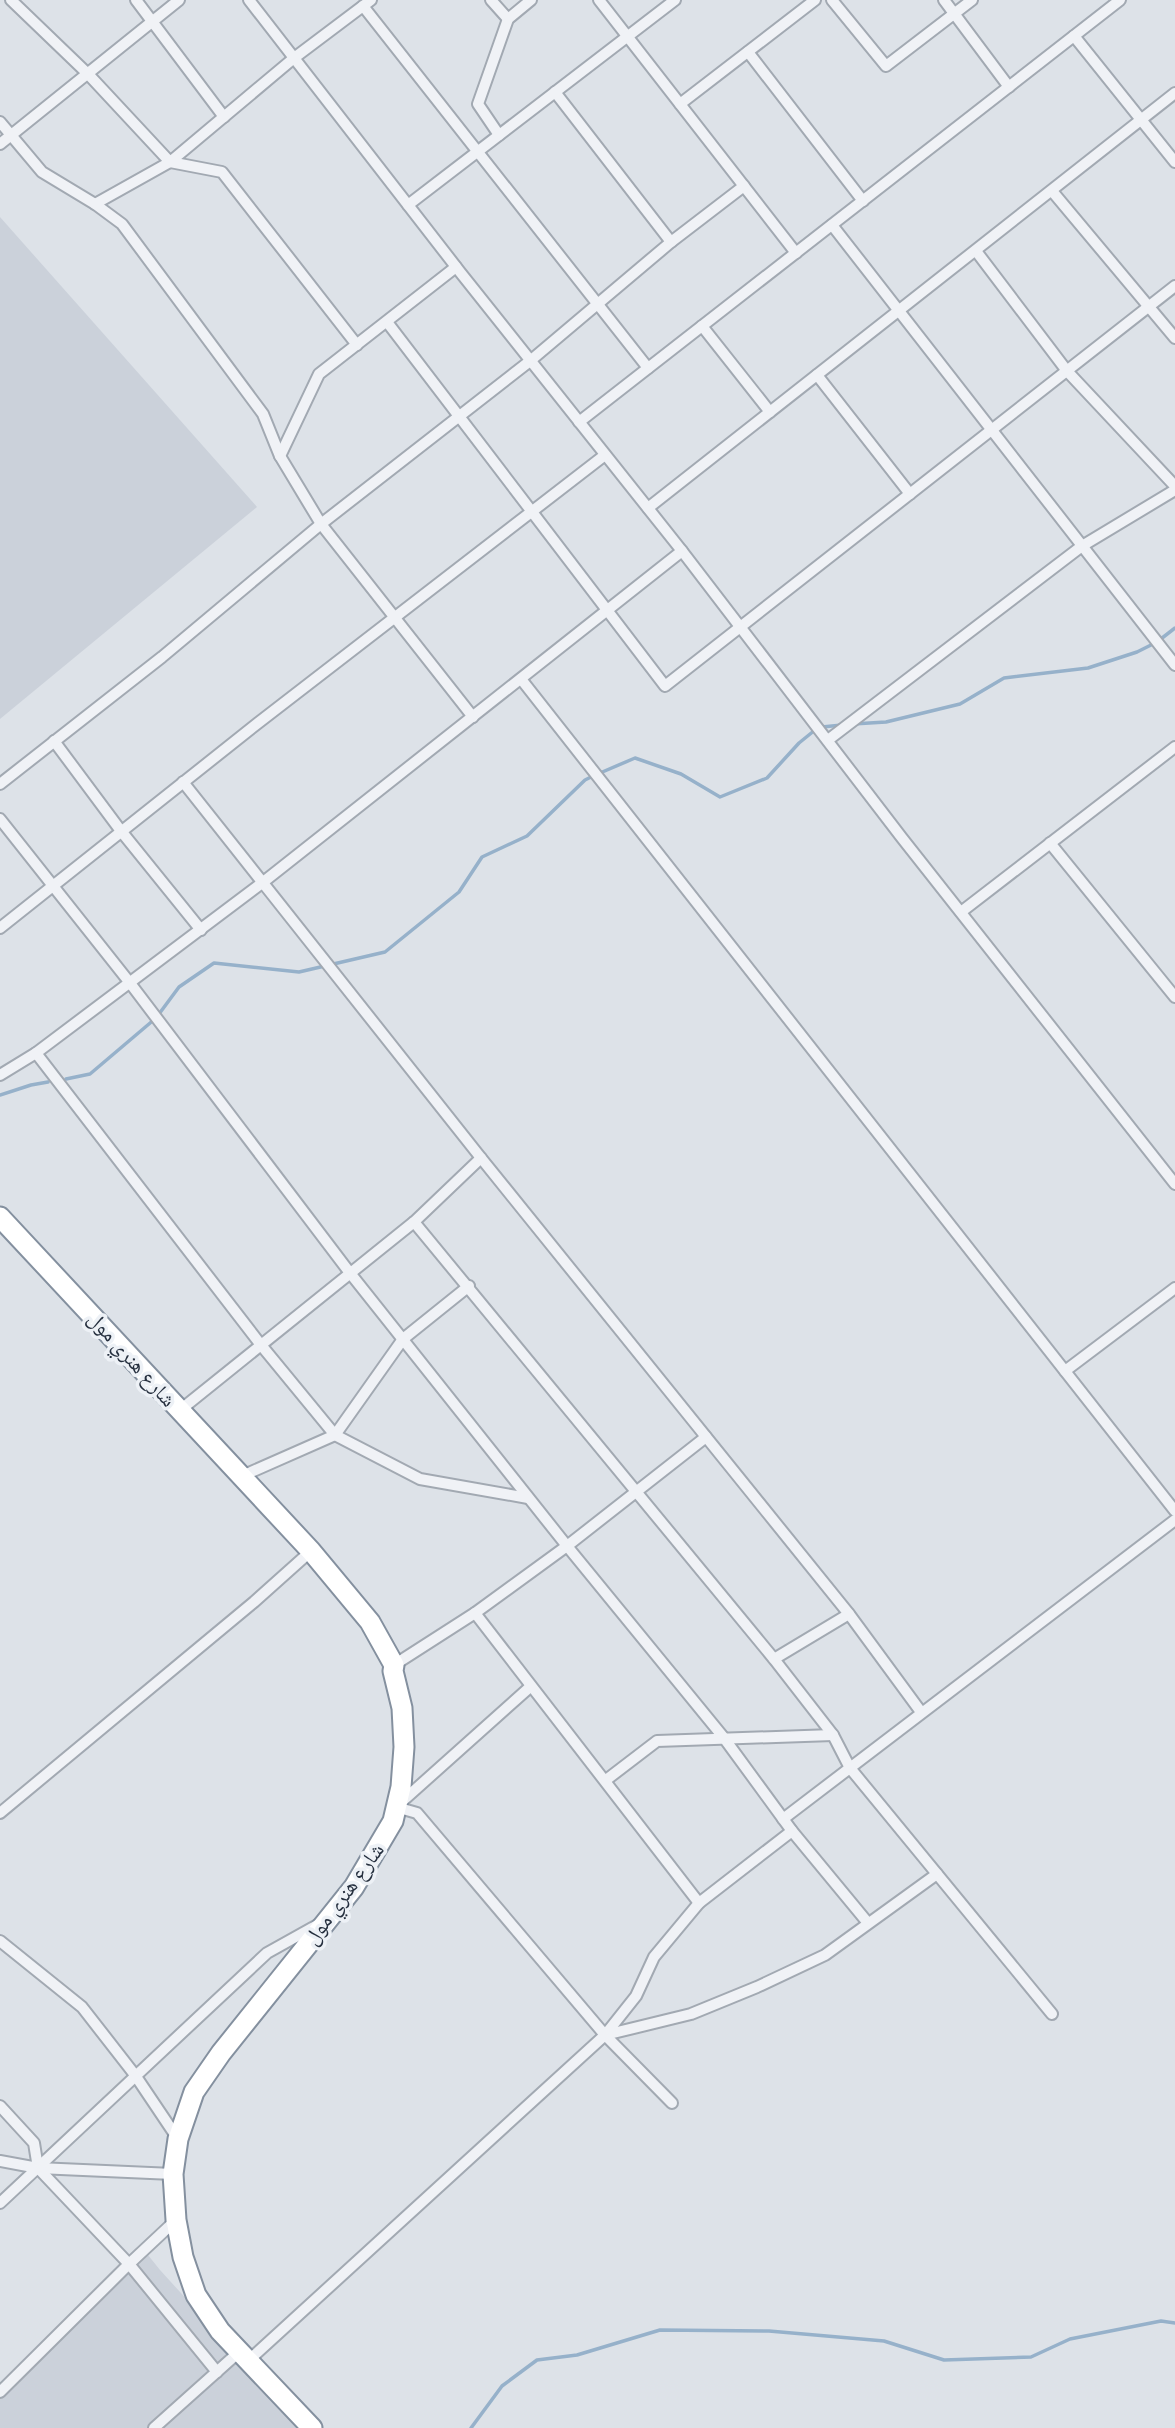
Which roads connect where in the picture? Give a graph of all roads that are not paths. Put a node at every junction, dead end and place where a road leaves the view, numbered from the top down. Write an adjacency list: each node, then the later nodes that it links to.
1 (12, 0): 22 (street)
2 (136, 0): 17 (street)
3 (179, 0): 17 (street)
4 (249, 0): 21 (street)
5 (491, 0): 16 (street)
6 (531, 0): 16 (street)
7 (599, 0): 18 (street)
8 (675, 0): 18 (street)
9 (815, 0): 20 (street)
10 (832, 0): 15 (street)
11 (944, 0): 15 (street)
12 (972, 0): 15 (street)
13 (1120, 0): 19 (street)
14 (367, 3): 21 (street); 33 (street)
15 (954, 14): 23 (street)
16 (508, 19): 30 (street)
17 (152, 22): 22 (street); 27 (street)
18 (628, 36): 24 (street); 26 (street)
19 (1074, 36): 23 (street); 28 (street)
20 (748, 52): 26 (street); 38 (street)
21 (294, 58): 27 (street); 40 (street)
22 (88, 74): 31 (street); 34 (street)
23 (1009, 87): 38 (street)
24 (555, 92): 30 (street); 42 (street)
25 (1175, 93): 28 (street)
26 (680, 104): 36 (street)
27 (224, 117): 34 (street)
28 (1142, 119): 35 (street); 37 (street)
29 (0, 122): 31 (street)
30 (499, 135): 33 (street)
31 (11, 136): 32 (street); 39 (street)
32 (0, 144)
33 (478, 151): 40 (street); 47 (street)
34 (170, 162): 39 (street); 53 (street)
35 (1175, 162)
36 (744, 186): 42 (street); 44 (street)
37 (1052, 191): 43 (street); 48 (street)
38 (863, 201): 41 (street)
39 (95, 204): 63 (street)
40 (408, 205): 45 (street)
41 (832, 225): 44 (street); 49 (street)
42 (671, 242): 47 (street)
43 (976, 251): 49 (street); 56 (street)
44 (796, 253): 51 (street)
45 (456, 267): 50 (street); 54 (street)
46 (1175, 286): 48 (street)
47 (598, 303): 54 (street); 55 (street)
48 (1149, 307): 52 (street); 56 (street)
49 (899, 311): 57 (street); 61 (street)
50 (387, 322): 53 (street); 59 (street)
51 (702, 326): 55 (street); 58 (street)
52 (1175, 338)
53 (357, 345): 63 (street)
54 (530, 361): 59 (street); 60 (street)
55 (648, 368): 60 (street)
56 (1067, 371): 61 (street); 64 (street)
57 (817, 375): 58 (street); 65 (street)
58 (770, 412): 66 (street)
59 (459, 416): 67 (street); 68 (street)
60 (579, 422): 62 (street)
61 (991, 430): 65 (street); 69 (street)
62 (605, 455): 66 (street); 67 (street)
63 (280, 456): 68 (street)
64 (1175, 488): 69 (street)
65 (910, 494): 73 (street)
66 (648, 508): 70 (street)
67 (532, 510): 71 (street); 72 (street)
68 (321, 524): 72 (street); 78 (street)
69 (1082, 546): 74 (street); 77 (street)
70 (682, 551): 71 (street); 73 (street)
71 (608, 609): 73 (street); 75 (street)
72 (395, 617): 76 (street); 80 (street)
73 (741, 627): 77 (street)
74 (1175, 665)
75 (521, 679): 76 (street); 103 (street)
76 (473, 717): 85 (street)
77 (828, 740): 87 (street)
78 (54, 741): 81 (street); 83 (street)
79 (1175, 747): 84 (street)
80 (183, 782): 83 (street); 85 (street)
81 (0, 784)
82 (0, 818): 86 (street)
83 (121, 831): 86 (street); 89 (street)
84 (1050, 843): 87 (street); 91 (street)
85 (262, 883): 89 (street); 94 (street)
86 (54, 885): 88 (street); 90 (street)
87 (961, 912): 95 (street)
88 (0, 928)
89 (201, 930): 90 (street)
90 (130, 983): 92 (street); 98 (street)
91 (1175, 997)
92 (36, 1053): 93 (street); 102 (street)
93 (0, 1075)
94 (481, 1158): 97 (street); 106 (street)
95 (1175, 1184)
96 (0, 1217): 104 (highway, شارع هنري مول)
97 (414, 1222): 98 (street); 99 (street)
98 (350, 1273): 101 (street); 102 (street)
99 (469, 1286): 101 (street); 108 (street)
100 (1175, 1288): 103 (street)
101 (404, 1339): 105 (street); 109 (street)
102 (261, 1345): 104 (street); 105 (street)
103 (1065, 1371): 110 (street)
104 (179, 1411): 107 (highway, شارع هنري مول)
105 (335, 1435): 107 (street); 109 (street)
106 (706, 1437): 108 (street); 115 (street)
107 (242, 1476): 113 (highway, شارع هنري مول)
108 (635, 1492): 112 (street); 116 (street)
109 (528, 1498): 112 (street)
110 (1175, 1511)
111 (1175, 1520): 119 (street)
112 (566, 1546): 114 (street); 121 (street)
113 (311, 1551): 117 (highway, شارع هنري مول); 125 (street)
114 (475, 1613): 117 (street); 118 (street)
115 (849, 1614): 116 (street); 119 (street)
116 (774, 1659): 120 (street)
117 (394, 1665): 124 (highway, شارع هنري مول)
118 (530, 1687): 123 (street); 124 (street)
119 (921, 1712): 122 (street)
120 (833, 1735): 121 (street); 122 (street)
121 (724, 1738): 123 (street); 126 (street)
122 (850, 1768): 126 (street); 128 (street)
123 (606, 1780): 129 (street)
124 (396, 1807): 130 (highway, شارع هنري مول); 134 (street)
125 (0, 1813)
126 (783, 1819): 127 (street)
127 (792, 1830): 129 (street); 131 (street)
128 (937, 1874): 131 (street); 133 (street)
129 (699, 1903): 134 (street)
130 (330, 1917): 135 (street); 138 (highway, شارع هنري مول)
131 (867, 1923): 134 (street)
132 (0, 1941): 135 (street)
133 (1052, 2014)
134 (605, 2035): 136 (street); 145 (street)
135 (135, 2075): 138 (street); 140 (street)
136 (672, 2104)
137 (0, 2106): 140 (street)
138 (178, 2139): 141 (highway, شارع هنري مول)
139 (0, 2161): 140 (street)
140 (38, 2168): 141 (street); 142 (street); 144 (street)
141 (173, 2175): 143 (highway, شارع هنري مول)
142 (0, 2203)
143 (176, 2220): 144 (street); 145 (highway, شارع هنري مول)
144 (129, 2264): 146 (street); 147 (street)
145 (243, 2356): 146 (street); 150 (highway, شارع هنري مول)
146 (217, 2372): 148 (street)
147 (0, 2392)
148 (166, 2423): 149 (street)
149 (154, 2428)
150 (313, 2428)

